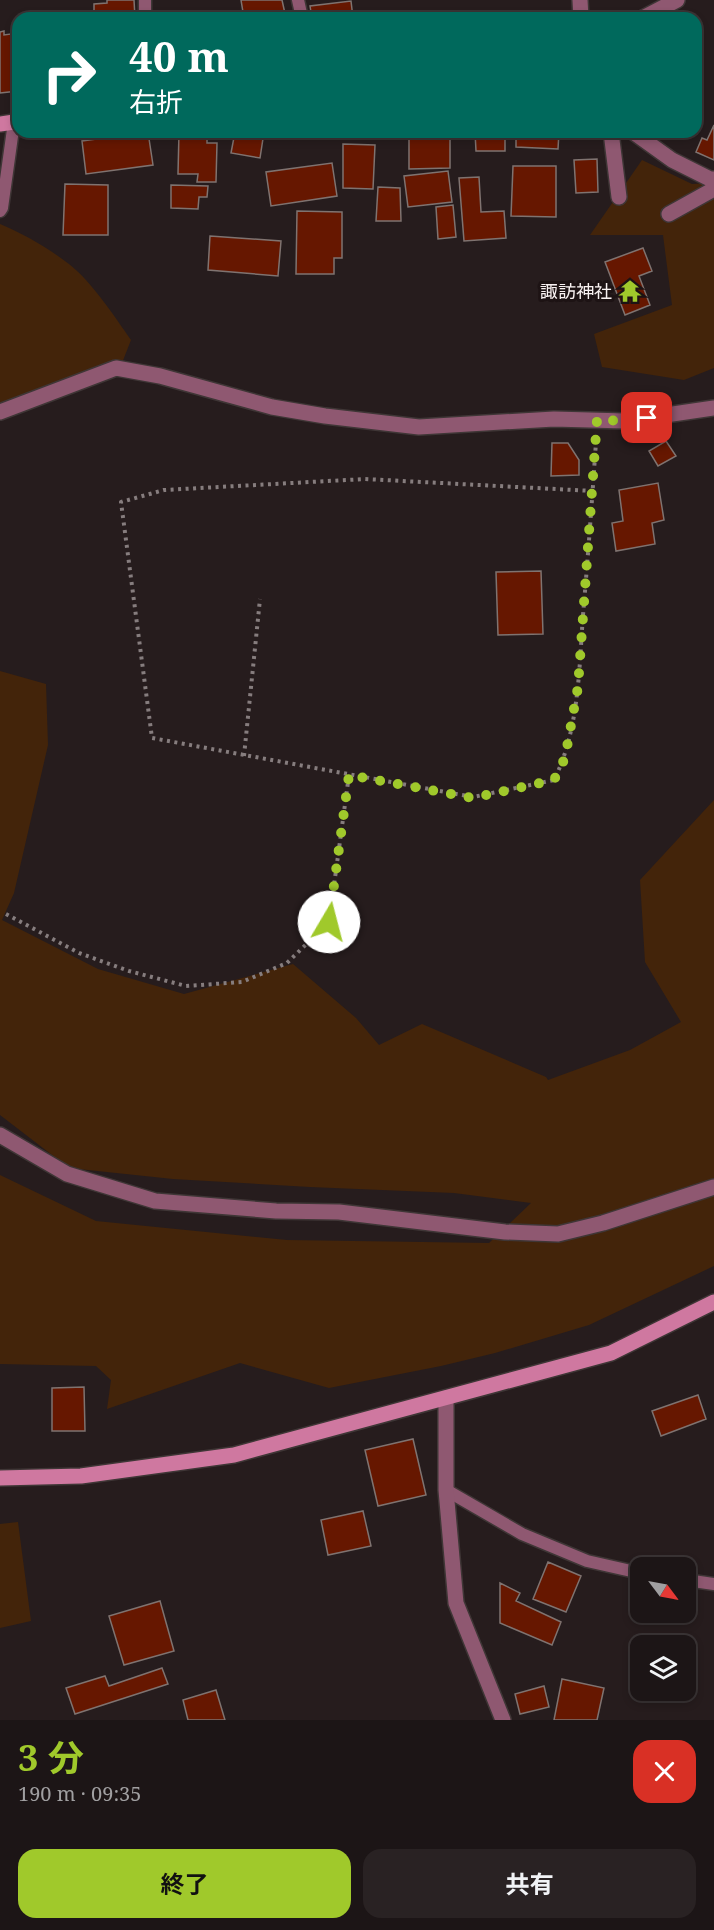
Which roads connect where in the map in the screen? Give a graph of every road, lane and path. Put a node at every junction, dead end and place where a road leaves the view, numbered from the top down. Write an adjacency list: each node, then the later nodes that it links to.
1 (677, 0): 2 (street)
2 (654, 12)
3 (11, 122): 9 (lane)
4 (611, 138): 8 (street)
5 (641, 138): 6 (street)
6 (714, 179)
7 (714, 189): 10 (street)
8 (619, 198)
9 (0, 211)
10 (669, 214)
11 (714, 408): 13 (street)
12 (0, 412): 13 (street)
13 (597, 420): 14 (path)
14 (593, 491): 16 (path); 17 (path)
15 (260, 599): 16 (path)
16 (244, 756): 17 (path)
17 (349, 775): 18 (path)
18 (6, 914)
19 (0, 1135): 20 (street)
20 (714, 1187)
21 (714, 1302): 22 (street)
22 (446, 1398): 23 (street); 24 (street)
23 (0, 1478)
24 (446, 1490): 25 (lane); 28 (street)
25 (630, 1570)
26 (696, 1581): 27 (lane)
27 (714, 1584)
28 (503, 1720)

